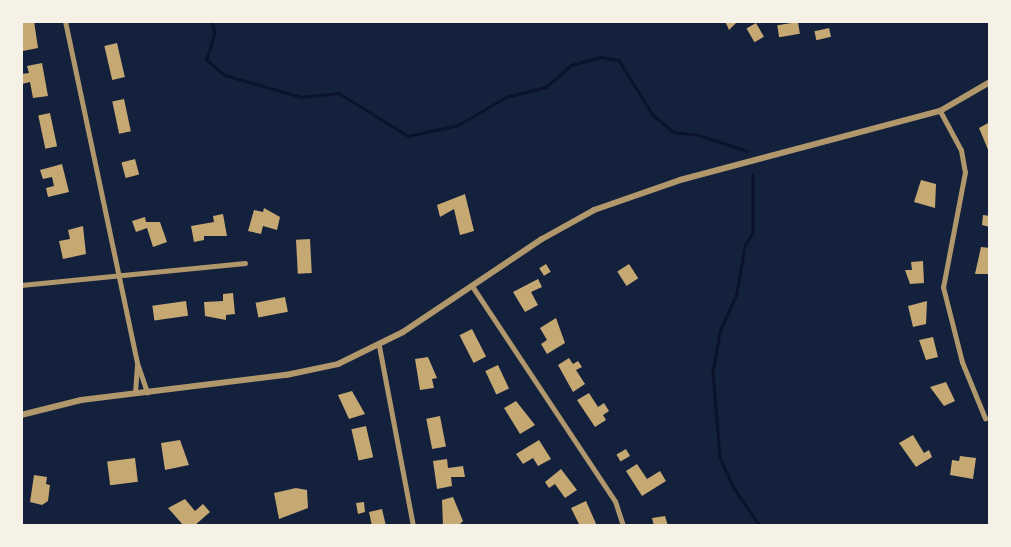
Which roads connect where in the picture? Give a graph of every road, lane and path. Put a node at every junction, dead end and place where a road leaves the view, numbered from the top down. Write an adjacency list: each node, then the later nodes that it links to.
1 (65, 21): 5 (street)
2 (990, 82): 3 (street)
3 (940, 111): 7 (street); 13 (street)
4 (245, 263): 5 (street)
5 (119, 278): 6 (street); 9 (street)
6 (21, 285)
7 (472, 286): 8 (street); 15 (street)
8 (379, 346): 10 (street); 14 (street)
9 (136, 363): 10 (street); 11 (street)
10 (147, 392): 11 (street)
11 (135, 393): 12 (street)
12 (21, 415)
13 (985, 418)
14 (413, 526)
15 (623, 526)

